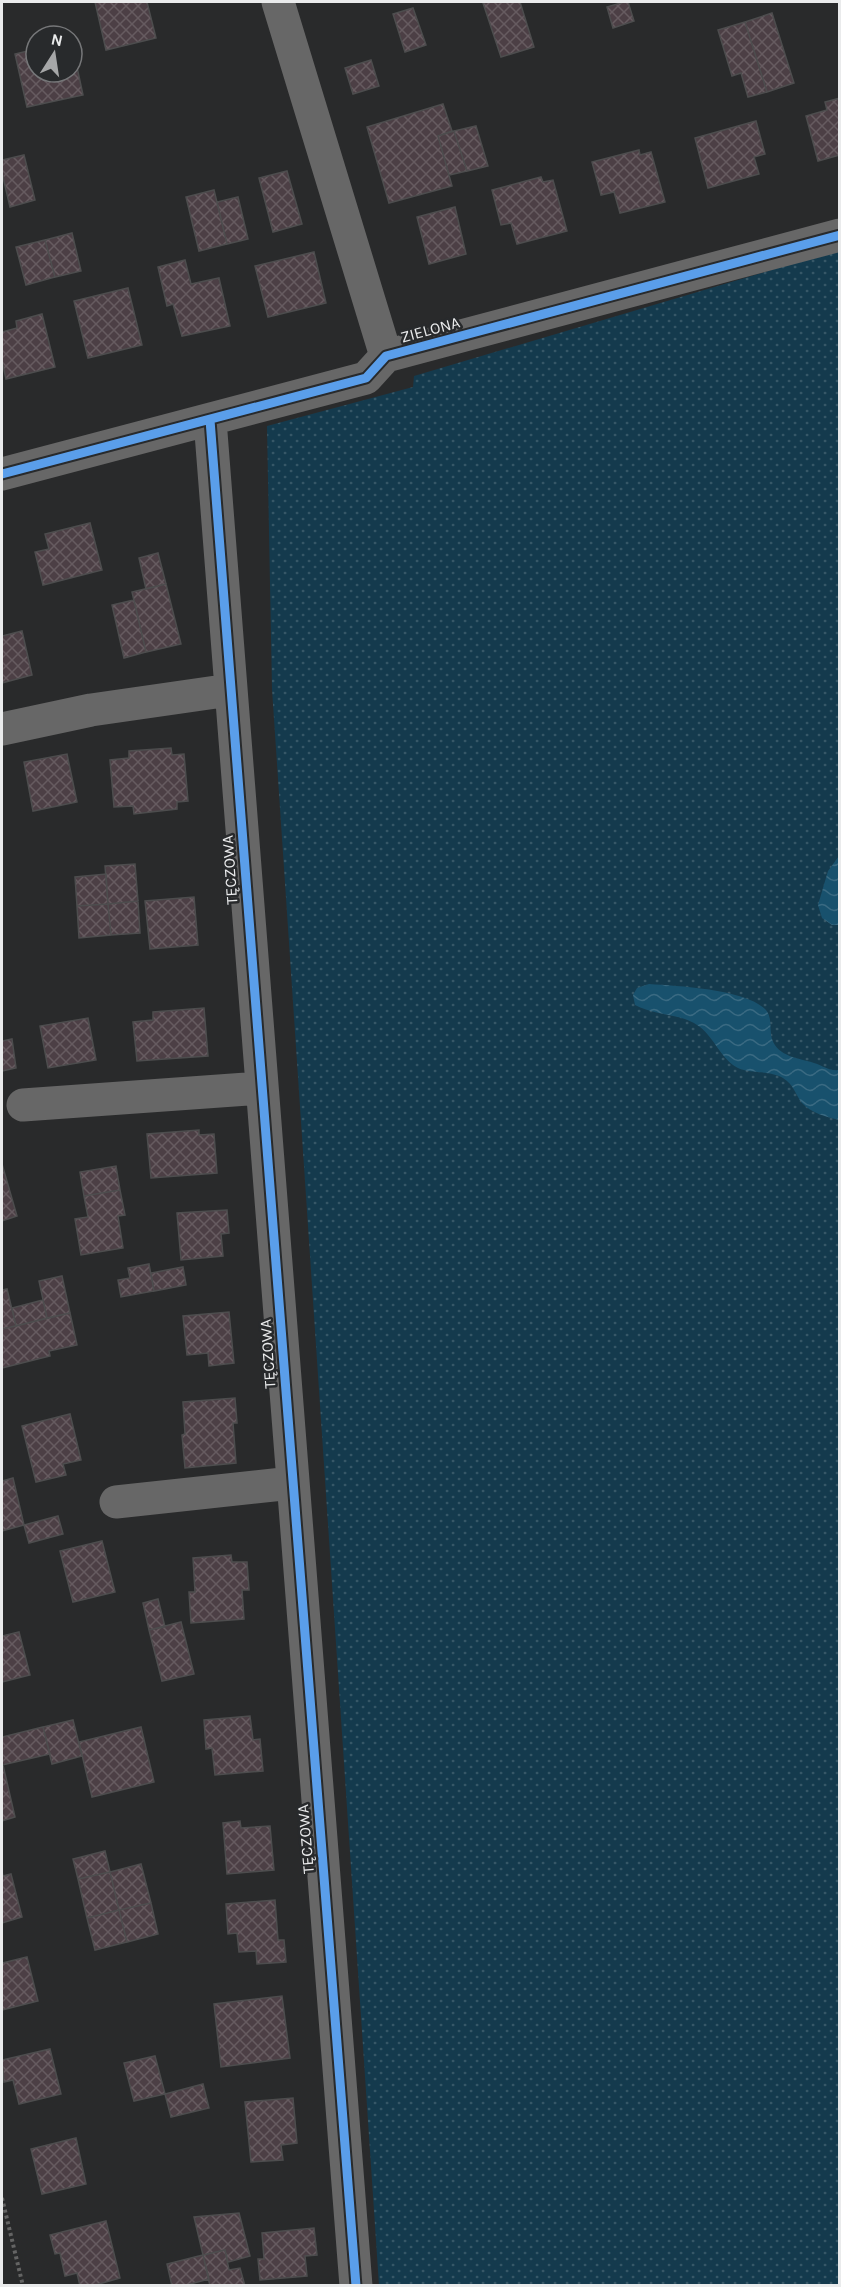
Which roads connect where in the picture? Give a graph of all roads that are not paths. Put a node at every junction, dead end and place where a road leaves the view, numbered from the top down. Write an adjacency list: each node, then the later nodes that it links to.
1 (278, 2): 3 (street)
2 (840, 235): 3 (street, ZIELONA)
3 (386, 356): 4 (street, ZIELONA)
4 (210, 420): 5 (street, ZIELONA); 6 (street, TĘCZOWA)
5 (2, 474)
6 (230, 690): 7 (street); 8 (street, TĘCZOWA)
7 (2, 729)
8 (261, 1088): 9 (street); 10 (street, TĘCZOWA)
9 (23, 1105)
10 (292, 1483): 11 (street); 12 (street, TĘCZOWA)
11 (116, 1502)
12 (356, 2286)

